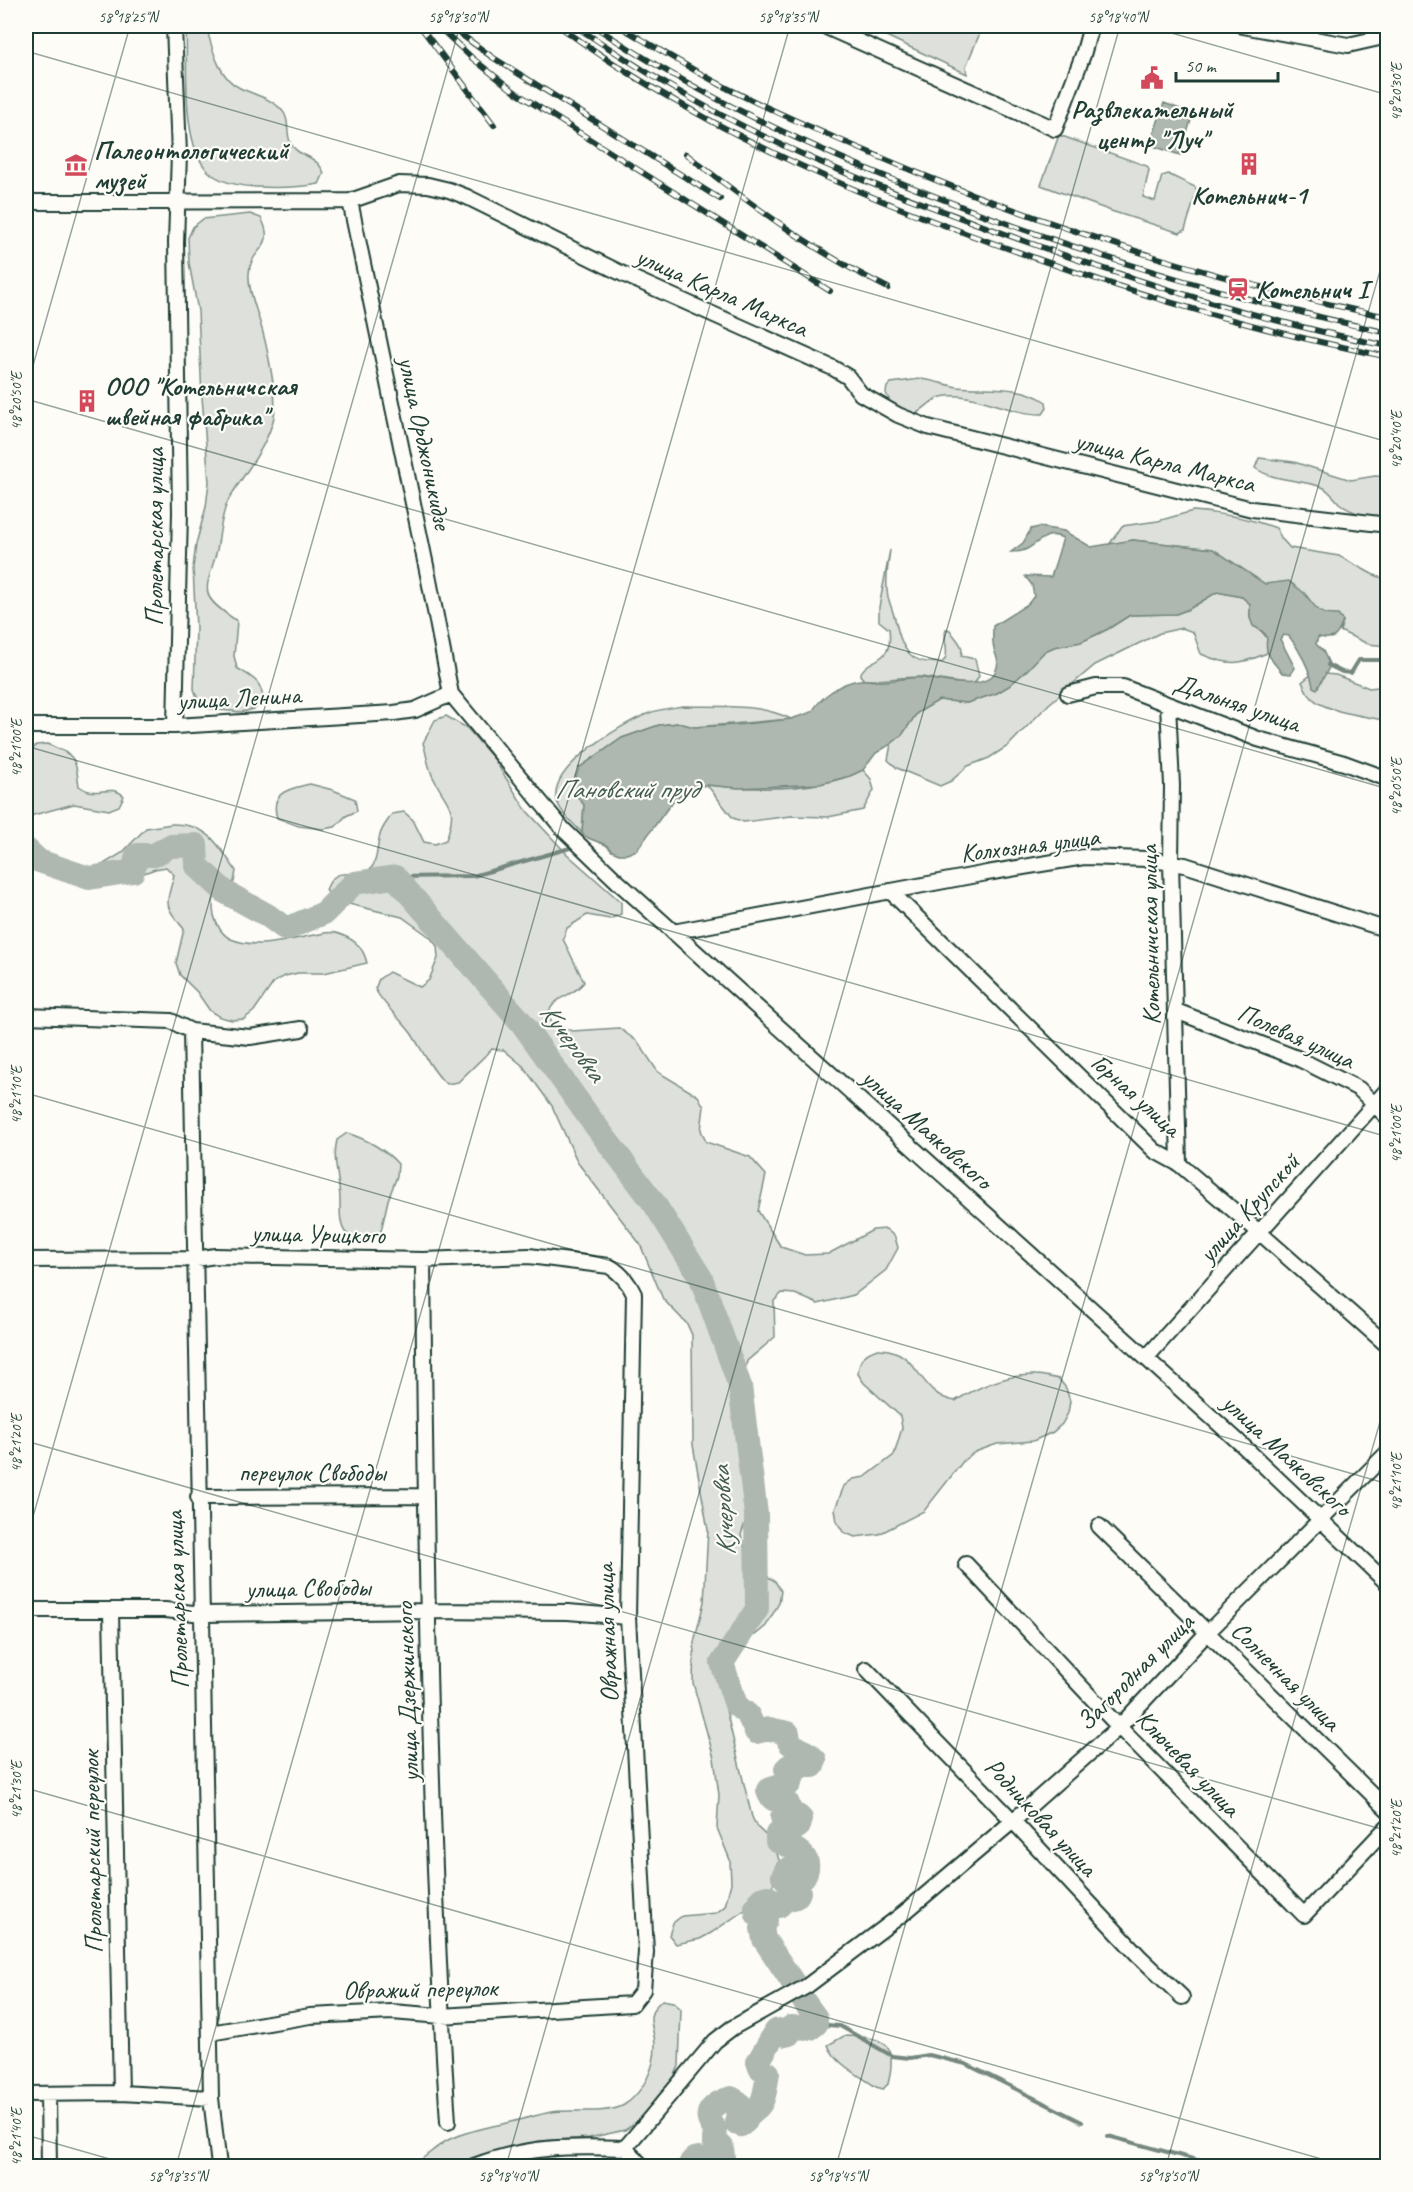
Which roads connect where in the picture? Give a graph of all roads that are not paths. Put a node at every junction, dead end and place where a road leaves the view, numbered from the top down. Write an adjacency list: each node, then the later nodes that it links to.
1 (174, 26): 8 (street, Пролетарская улица)
2 (824, 26): 3 (street)
3 (1092, 26)
4 (1243, 26): 5 (street)
5 (1386, 41)
6 (350, 201): 8 (street, улица Карла Маркса); 9 (street, улица Карла Маркса); 10 (street, улица Орджоникидзе)
7 (26, 202): 8 (street, улица Карла Маркса)
8 (177, 202): 14 (street, Пролетарская улица)
9 (1388, 525)
10 (451, 694): 14 (street, улица Ленина); 19 (street, улица Маяковского)
11 (1068, 694): 12 (street, Дальняя улица)
12 (1168, 705): 15 (street, Дальняя улица); 16 (street, Котельничская улица)
13 (26, 726): 14 (street, улица Ленина)
14 (175, 726)
15 (1388, 779)
16 (1171, 862): 17 (street, Колхозная улица); 18 (street, Колхозная улица); 20 (street, Котельничская улица)
17 (890, 891): 19 (street, Колхозная улица); 27 (street, Горная улица)
18 (1388, 930)
19 (673, 932): 34 (street, улица Маяковского)
20 (1176, 1011): 25 (street, Полевая улица); 27 (street, Котельничская улица)
21 (26, 1016): 23 (street)
22 (301, 1029): 23 (street)
23 (191, 1031): 29 (street, Пролетарская улица)
24 (1388, 1089): 25 (street, улица Крупской)
25 (1374, 1106): 26 (street, Полевая улица); 28 (street, улица Крупской)
26 (1388, 1118)
27 (1179, 1164): 28 (street, Горная улица)
28 (1259, 1232): 33 (street, Горная улица); 34 (street, улица Крупской)
29 (196, 1259): 30 (street, улица Урицкого); 31 (street, улица Урицкого); 37 (street, Пролетарская улица)
30 (26, 1260)
31 (423, 1260): 32 (street, улица Урицкого); 36 (street, улица Дзержинского)
32 (609, 1266): 46 (street, Овражная улица)
33 (1388, 1346)
34 (1146, 1358): 38 (street, улица Маяковского)
35 (1388, 1452): 38 (street, Загородная улица)
36 (425, 1496): 37 (street, переулок Свободы); 44 (street, улица Дзержинского)
37 (198, 1497): 45 (street, Пролетарская улица)
38 (1322, 1520): 41 (street, улица Маяковского); 47 (street, Загородная улица)
39 (1099, 1526): 47 (street, Солнечная улица)
40 (966, 1564): 49 (street, Ключевая улица)
41 (1388, 1584)
42 (26, 1610): 43 (street, улица Свободы)
43 (111, 1611): 45 (street, улица Свободы); 57 (street, Пролетарский переулок)
44 (428, 1611): 45 (street, улица Свободы); 46 (street, улица Свободы); 55 (street, улица Дзержинского)
45 (203, 1614): 56 (street, Пролетарская улица)
46 (628, 1617): 54 (street, Овражная улица)
47 (1208, 1632): 49 (street, Загородная улица); 50 (street, Солнечная улица)
48 (866, 1669): 51 (street, Родниковая улица)
49 (1119, 1727): 51 (street, Загородная улица); 52 (street, Ключевая улица)
50 (1388, 1810)
51 (1013, 1821): 53 (street, Родниковая улица); 62 (street, Загородная улица)
52 (1388, 1826)
53 (1182, 1997)
54 (632, 2004): 55 (street, Овражий переулок)
55 (441, 2016): 56 (street, Овражий переулок); 61 (street, улица Дзержинского)
56 (210, 2033): 60 (street, Пролетарская улица)
57 (121, 2093): 59 (street); 60 (street)
58 (26, 2094): 59 (street)
59 (48, 2094): 63 (street)
60 (211, 2098): 64 (street, Пролетарская улица)
61 (448, 2122)
62 (625, 2148): 65 (street); 66 (street)
63 (49, 2166)
64 (219, 2166)
65 (474, 2166)
66 (642, 2166)

